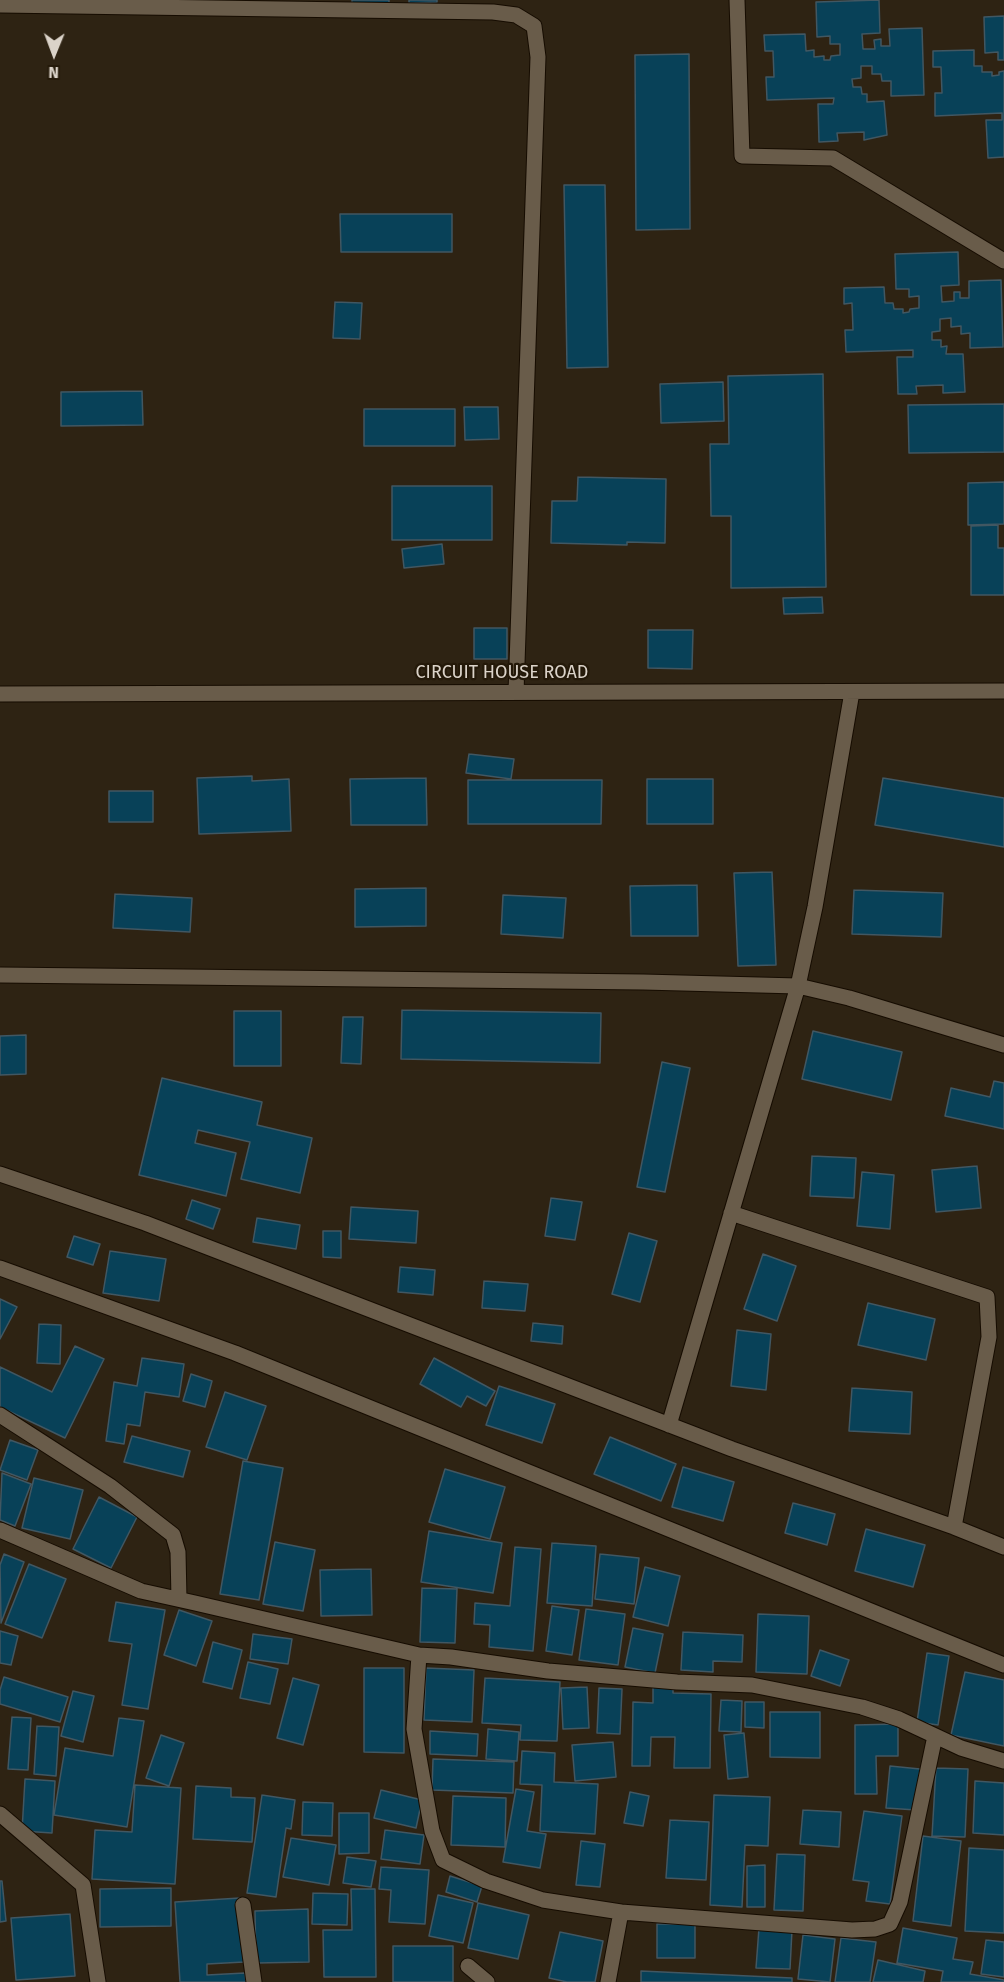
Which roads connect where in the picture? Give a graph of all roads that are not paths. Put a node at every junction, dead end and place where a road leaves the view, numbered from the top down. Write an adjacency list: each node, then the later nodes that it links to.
1 (737, 0): 3 (street)
2 (0, 5): 5 (street)
3 (1004, 261)
4 (1004, 691): 6 (street, CIRCUIT HOUSE ROAD)
5 (516, 692): 6 (street, CIRCUIT HOUSE ROAD); 7 (street, CIRCUIT HOUSE ROAD)
6 (852, 692): 9 (street)
7 (0, 694)
8 (0, 975): 9 (street)
9 (798, 986): 10 (street); 12 (street)
10 (1004, 1045)
11 (1, 1179): 15 (street)
12 (731, 1213): 15 (street); 16 (street)
13 (0, 1268): 21 (street)
14 (0, 1415): 19 (street)
15 (669, 1425): 16 (street)
16 (954, 1527): 18 (street)
17 (0, 1530): 19 (street)
18 (1004, 1547)
19 (179, 1599): 20 (street)
20 (418, 1654): 22 (street); 26 (street)
21 (1004, 1665)
22 (935, 1736): 23 (street); 26 (street)
23 (1004, 1761)
24 (0, 1814): 28 (street)
25 (243, 1905): 29 (street)
26 (621, 1912): 31 (street)
27 (468, 1966): 30 (street)
28 (98, 1982)
29 (254, 1982)
30 (487, 1982)
31 (608, 1982)

